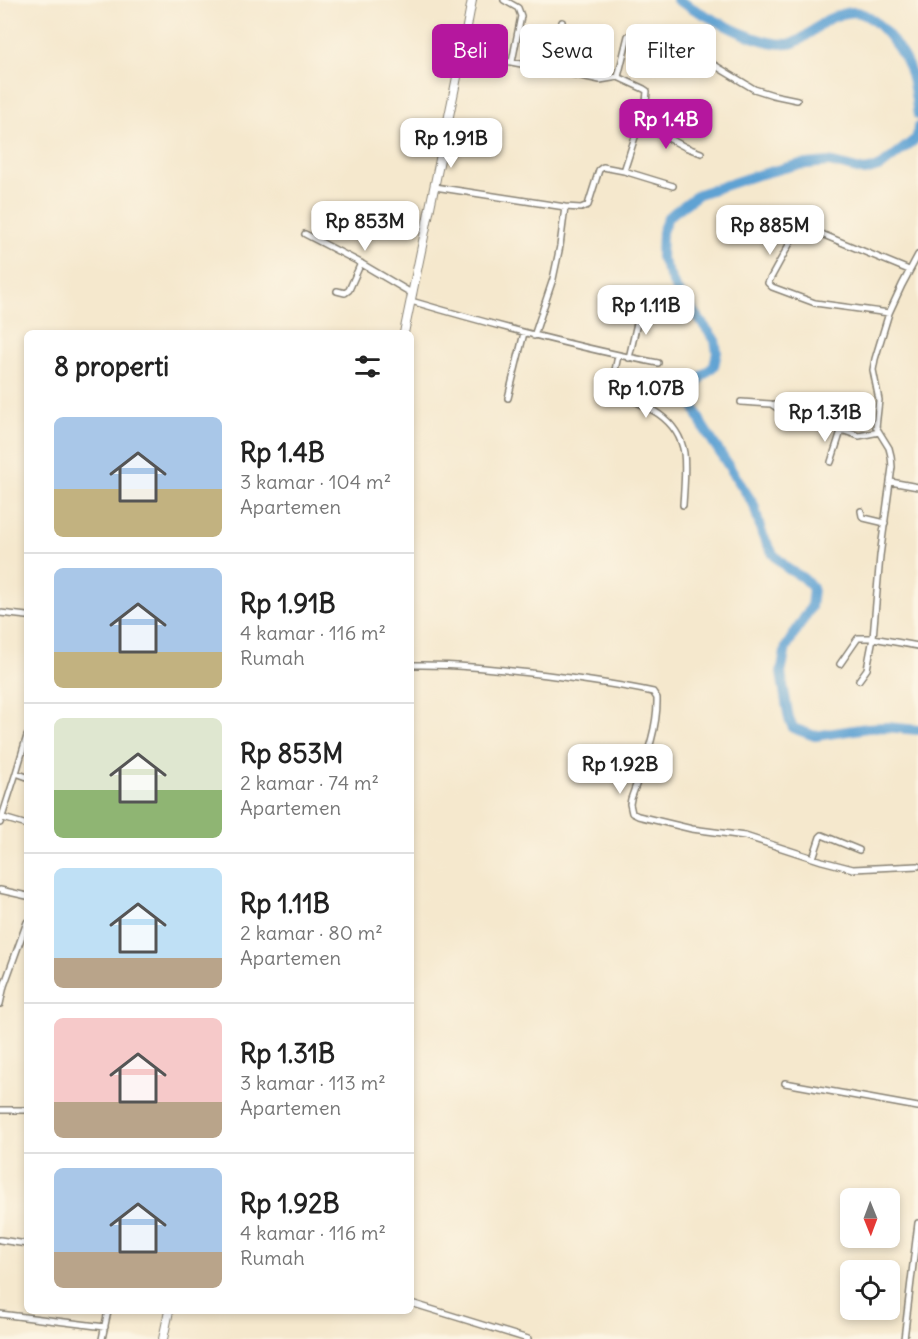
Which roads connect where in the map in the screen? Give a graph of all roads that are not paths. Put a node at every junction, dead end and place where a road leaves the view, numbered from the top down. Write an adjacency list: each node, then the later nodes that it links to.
1 (472, 0): 3 (street)
2 (504, 0): 5 (street)
3 (467, 24)
4 (508, 61): 5 (street)
5 (512, 62): 6 (street)
6 (520, 64)
7 (618, 77): 11 (street); 12 (street); 13 (street)
8 (457, 78): 17 (street)
9 (591, 78): 10 (street)
10 (612, 78)
11 (614, 78)
12 (797, 100)
13 (640, 123): 14 (street); 15 (street)
14 (701, 153)
15 (624, 171): 16 (street); 18 (street)
16 (673, 186)
17 (435, 187): 18 (street); 24 (street)
18 (565, 207): 29 (street)
19 (305, 234): 21 (street)
20 (918, 255): 22 (street)
21 (361, 263): 23 (street); 24 (street)
22 (909, 270): 26 (street); 26 (street)
23 (337, 291)
24 (412, 297): 27 (street); 28 (street)
25 (640, 310): 31 (street)
26 (889, 313): 36 (street)
27 (405, 330)
28 (524, 333): 29 (street); 33 (street)
29 (534, 336): 30 (street)
30 (618, 356): 31 (street); 40 (street)
31 (629, 358): 32 (street)
32 (658, 363)
33 (508, 398)
34 (741, 402): 35 (street)
35 (841, 430): 36 (street); 37 (street)
36 (879, 432): 38 (street)
37 (831, 462)
38 (891, 482): 39 (street); 42 (street)
39 (918, 487)
40 (683, 505)
41 (861, 511): 42 (street)
42 (885, 523): 45 (street)
43 (0, 613): 44 (street)
44 (24, 616)
45 (873, 638): 46 (street); 47 (street); 49 (street)
46 (918, 646)
47 (840, 663)
48 (414, 665): 56 (street)
49 (859, 680)
50 (24, 746): 51 (street)
51 (16, 773): 52 (street); 53 (street)
52 (24, 776)
53 (0, 819): 54 (street)
54 (24, 824)
55 (859, 850): 56 (street)
56 (813, 858): 57 (street)
57 (918, 866)
58 (0, 890): 59 (street)
59 (24, 895)
60 (24, 930): 61 (street)
61 (0, 1004)
62 (785, 1083): 63 (street)
63 (918, 1107)
64 (0, 1110): 65 (street)
65 (24, 1110)
66 (918, 1223): 77 (street)
67 (0, 1240): 68 (street)
68 (24, 1244)
69 (414, 1304): 76 (street)
70 (0, 1314): 73 (street)
71 (107, 1314): 73 (street)
72 (169, 1314): 74 (street)
73 (105, 1327): 75 (street)
74 (166, 1338)
75 (102, 1339)
76 (528, 1339)
77 (904, 1339)

